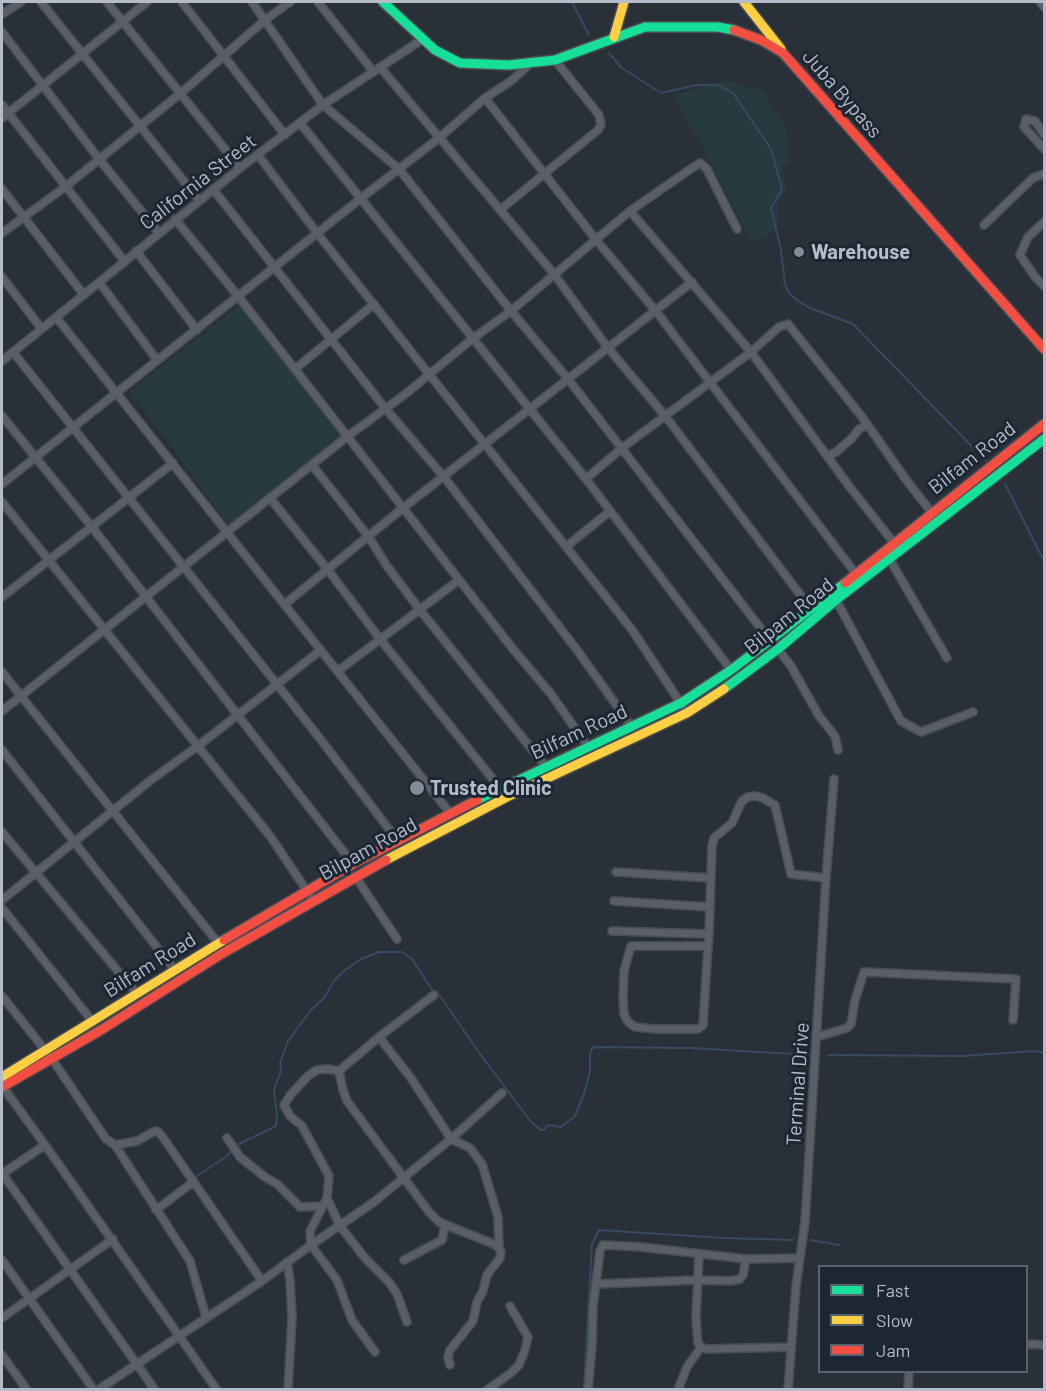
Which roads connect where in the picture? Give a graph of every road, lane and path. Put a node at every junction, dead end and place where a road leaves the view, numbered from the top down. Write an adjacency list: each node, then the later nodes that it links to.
1 (21, 2): 14 (street)
2 (41, 2): 21 (street)
3 (107, 2): 15 (street)
4 (147, 2): 15 (street)
5 (182, 2): 22 (street)
6 (252, 2): 16 (street)
7 (290, 2): 16 (street)
8 (318, 2): 25 (street)
9 (383, 2): 19 (main road, Juba Bypass)
10 (624, 2): 18 (main road)
11 (744, 2): 20 (main road)
12 (1040, 2): 13 (street)
13 (1044, 8)
14 (2, 14)
15 (122, 20): 21 (street); 27 (street)
16 (265, 20): 22 (street); 30 (street)
17 (2, 32): 26 (street)
18 (614, 37): 20 (main road, Juba Bypass); 23 (main road, Juba Bypass)
19 (423, 39): 24 (main road, Juba Bypass); 25 (street, California Street)
20 (783, 52): 78 (main road, Juba Bypass)
21 (81, 54): 26 (street); 33 (street)
22 (224, 55): 27 (street); 35 (street)
23 (555, 60): 24 (main road, Juba Bypass); 42 (street)
24 (532, 62): 28 (street)
25 (376, 69): 30 (street, California Street); 36 (street)
26 (42, 86): 31 (street); 39 (street)
27 (181, 93): 33 (street); 40 (street)
28 (485, 98): 36 (street); 42 (street)
29 (2, 105): 44 (street)
30 (323, 105): 32 (street, California Street); 41 (street)
31 (2, 118)
32 (300, 123): 35 (street, California Street); 47 (street)
33 (139, 126): 39 (street); 48 (street)
34 (1044, 134): 37 (street)
35 (285, 135): 38 (street, California Street)
36 (439, 138): 41 (street); 49 (street)
37 (1044, 148)
38 (258, 155): 40 (street, California Street); 58 (street)
39 (99, 159): 44 (street); 56 (street)
40 (240, 168): 46 (street, California Street)
41 (399, 169): 47 (street); 72 (street)
42 (544, 172): 49 (street); 59 (street)
43 (1044, 174): 54 (street)
44 (65, 187): 51 (street); 61 (street)
45 (2, 189): 51 (street)
46 (213, 189): 48 (street, California Street); 62 (street)
47 (360, 199): 58 (street); 77 (street)
48 (199, 200): 52 (street, California Street)
49 (500, 210): 63 (street)
50 (630, 211): 55 (street); 59 (street); 66 (street)
51 (24, 218): 57 (street); 68 (street)
52 (175, 219): 56 (street, California Street); 69 (street)
53 (1044, 222): 67 (street)
54 (984, 225)
55 (737, 229)
56 (159, 232): 60 (street, California Street)
57 (2, 233)
58 (317, 233): 62 (street); 70 (street)
59 (597, 240): 63 (street); 71 (street)
60 (136, 251): 61 (street, California Street); 75 (street)
61 (125, 262): 65 (street, California Street)
62 (275, 267): 69 (street); 76 (street)
63 (554, 274): 72 (street); 79 (street)
64 (2, 277): 74 (street)
65 (99, 282): 68 (street, California Street); 82 (street)
66 (692, 282): 71 (street); 81 (street)
67 (1044, 286)
68 (84, 294): 73 (street, California Street)
69 (238, 296): 75 (street); 84 (street)
70 (374, 304): 76 (street); 85 (street)
71 (655, 310): 79 (street); 87 (street)
72 (511, 311): 77 (street); 86 (street)
73 (56, 317): 74 (street, California Street); 88 (street)
74 (41, 328): 80 (street, California Street)
75 (196, 330): 82 (street)
76 (331, 338): 84 (street); 89 (street)
77 (472, 339): 85 (street); 90 (street)
78 (1042, 343)
79 (608, 348): 86 (street); 92 (street)
80 (13, 352): 83 (street, California Street); 95 (street)
81 (751, 352): 87 (street); 94 (street); 100 (street)
82 (158, 360): 88 (street)
83 (2, 361)
84 (295, 369): 96 (street)
85 (430, 374): 89 (street); 98 (street)
86 (568, 379): 90 (street); 99 (street)
87 (710, 383): 92 (street); 122 (street)
88 (117, 393): 95 (street); 102 (street)
89 (385, 408): 96 (street); 104 (street)
90 (530, 410): 98 (street); 105 (street)
91 (2, 416): 101 (street)
92 (666, 417): 99 (street); 128 (street)
93 (1044, 424): 112 (main road, Bilfam Road)
94 (867, 425): 100 (street); 112 (street)
95 (72, 427): 101 (street); 107 (street)
96 (348, 436): 103 (street); 110 (street)
97 (1044, 439): 118 (main road, Bilpam Road)
98 (486, 443): 104 (street); 117 (street)
99 (622, 448): 105 (street); 132 (street)
100 (828, 456): 116 (street)
101 (34, 458): 106 (street); 113 (street)
102 (173, 463): 107 (street); 114 (street)
103 (312, 465): 108 (street); 115 (street)
104 (444, 477): 110 (street); 146 (street)
105 (586, 479): 111 (street)
106 (2, 484)
107 (130, 497): 113 (street); 120 (street)
108 (270, 498): 114 (street); 121 (street)
109 (2, 502): 119 (street)
110 (403, 508): 115 (street); 123 (street)
111 (609, 512): 117 (street); 136 (street)
112 (932, 513): 116 (main road, Bilfam Road)
113 (92, 527): 119 (street); 124 (street)
114 (227, 532): 120 (street); 127 (street)
115 (368, 536): 121 (street); 129 (street)
116 (894, 543): 122 (main road, Bilfam Road)
117 (567, 546): 141 (street)
118 (890, 560): 126 (main road, Bilpam Road); 135 (street)
119 (49, 561): 125 (street); 130 (street)
120 (184, 567): 124 (street); 139 (street)
121 (328, 570): 127 (street); 131 (street)
122 (856, 574): 128 (main road, Bilfam Road)
123 (459, 580): 129 (street); 148 (street)
124 (147, 596): 130 (street); 145 (street)
125 (2, 597)
126 (836, 600): 133 (main road, Bilpam Road); 143 (street)
127 (285, 604): 134 (street)
128 (811, 609): 132 (main road, Bilfam Road)
129 (420, 610): 131 (street); 151 (street)
130 (103, 629): 140 (street); 147 (street)
131 (380, 639): 137 (street); 153 (street)
132 (769, 639): 136 (main road, Bilfam Road)
133 (778, 649): 144 (main road, Bilpam Road); 150 (street)
134 (321, 650): 137 (street); 139 (street)
135 (947, 658)
136 (731, 670): 141 (main road, Bilfam Road)
137 (338, 671): 155 (street)
138 (2, 672): 140 (street)
139 (277, 685): 145 (street); 157 (street)
140 (20, 696): 142 (street); 154 (street)
141 (681, 703): 144 (street); 146 (main road, Bilfam Road)
142 (2, 711)
143 (973, 712)
144 (687, 713): 162 (main road, Bilpam Road)
145 (239, 714): 147 (street); 159 (street)
146 (632, 727): 148 (main road, Bilfam Road)
147 (198, 746): 154 (street); 165 (street)
148 (588, 747): 151 (main road, Bilfam Road)
149 (2, 750): 158 (street)
150 (838, 750)
151 (546, 767): 153 (main road, Bilfam Road)
152 (834, 779): 164 (street, Terminal Drive)
153 (500, 788): 155 (main road, Bilfam Road)
154 (112, 812): 158 (street); 174 (street)
155 (450, 813): 157 (main road, Bilfam Road)
156 (2, 832): 161 (street)
157 (398, 841): 159 (main road, Bilfam Road)
158 (74, 842): 161 (street); 176 (street)
159 (353, 864): 165 (main road, Bilfam Road)
160 (616, 872): 163 (street)
161 (36, 873): 166 (street); 177 (street)
162 (355, 876): 167 (main road, Bilpam Road); 173 (street)
163 (710, 878): 164 (street); 169 (street)
164 (826, 878): 182 (street, Terminal Drive)
165 (308, 890): 167 (street); 174 (main road, Bilfam Road)
166 (2, 900)
167 (313, 900): 185 (main road, Bilpam Road)
168 (614, 901): 169 (street)
169 (710, 907): 172 (street)
170 (2, 909): 181 (street)
171 (612, 931): 172 (street)
172 (709, 933): 175 (street)
173 (397, 939)
174 (218, 943): 176 (main road, Bilfam Road)
175 (708, 946): 175 (street)
176 (174, 969): 177 (main road, Bilfam Road)
177 (137, 994): 181 (main road, Bilfam Road)
178 (434, 995): 183 (street)
179 (2, 996): 184 (street)
180 (1013, 1020): 182 (street)
181 (93, 1022): 184 (main road, Bilfam Road)
182 (818, 1036): 205 (street, Terminal Drive)
183 (379, 1037): 186 (street); 190 (street)
184 (45, 1051): 185 (street); 187 (main road, Bilfam Road)
185 (52, 1059): 187 (main road, Bilpam Road); 192 (street)
186 (339, 1071): 194 (street); 196 (street)
187 (2, 1084): 191 (street)
188 (502, 1093): 190 (street)
189 (226, 1138): 197 (street)
190 (451, 1140): 194 (street); 203 (street)
191 (45, 1145): 193 (street); 201 (street)
192 (115, 1145): 195 (street); 198 (street)
193 (2, 1173): 210 (street)
194 (403, 1179): 199 (street); 200 (street)
195 (193, 1182): 198 (street); 212 (street)
196 (327, 1198): 197 (street); 200 (street)
197 (324, 1206): 202 (street)
198 (156, 1210): 216 (street)
199 (445, 1225): 203 (street); 208 (street)
200 (340, 1226): 202 (street); 218 (street)
201 (112, 1239): 210 (street); 219 (street)
202 (310, 1245): 209 (street); 224 (street)
203 (499, 1247): 227 (street)
204 (699, 1254): 206 (street); 211 (street); 213 (street)
205 (800, 1258): 206 (street); 223 (street, Terminal Drive)
206 (746, 1259): 211 (street)
207 (2, 1260): 214 (street)
208 (404, 1260)
209 (287, 1262): 212 (street); 233 (street)
210 (72, 1270): 214 (street); 226 (street)
211 (698, 1280): 213 (street); 222 (street)
212 (262, 1281): 216 (street)
213 (596, 1284): 235 (street)
214 (30, 1300): 217 (street); 230 (street)
215 (510, 1306): 234 (street)
216 (206, 1317): 219 (street)
217 (2, 1318)
218 (407, 1322)
219 (180, 1336): 226 (street); 232 (street)
220 (1028, 1344): 221 (street)
221 (1044, 1345)
222 (701, 1347): 223 (street); 236 (street)
223 (791, 1347): 237 (street, Terminal Drive)
224 (375, 1352)
225 (2, 1355): 229 (street)
226 (136, 1364): 230 (street); 231 (street)
227 (450, 1365)
228 (909, 1373): 238 (street)
229 (27, 1389)
230 (96, 1389)
231 (155, 1389)
232 (217, 1389)
233 (288, 1389)
234 (487, 1389)
235 (588, 1389)
236 (678, 1389)
237 (788, 1389)
238 (908, 1389)

